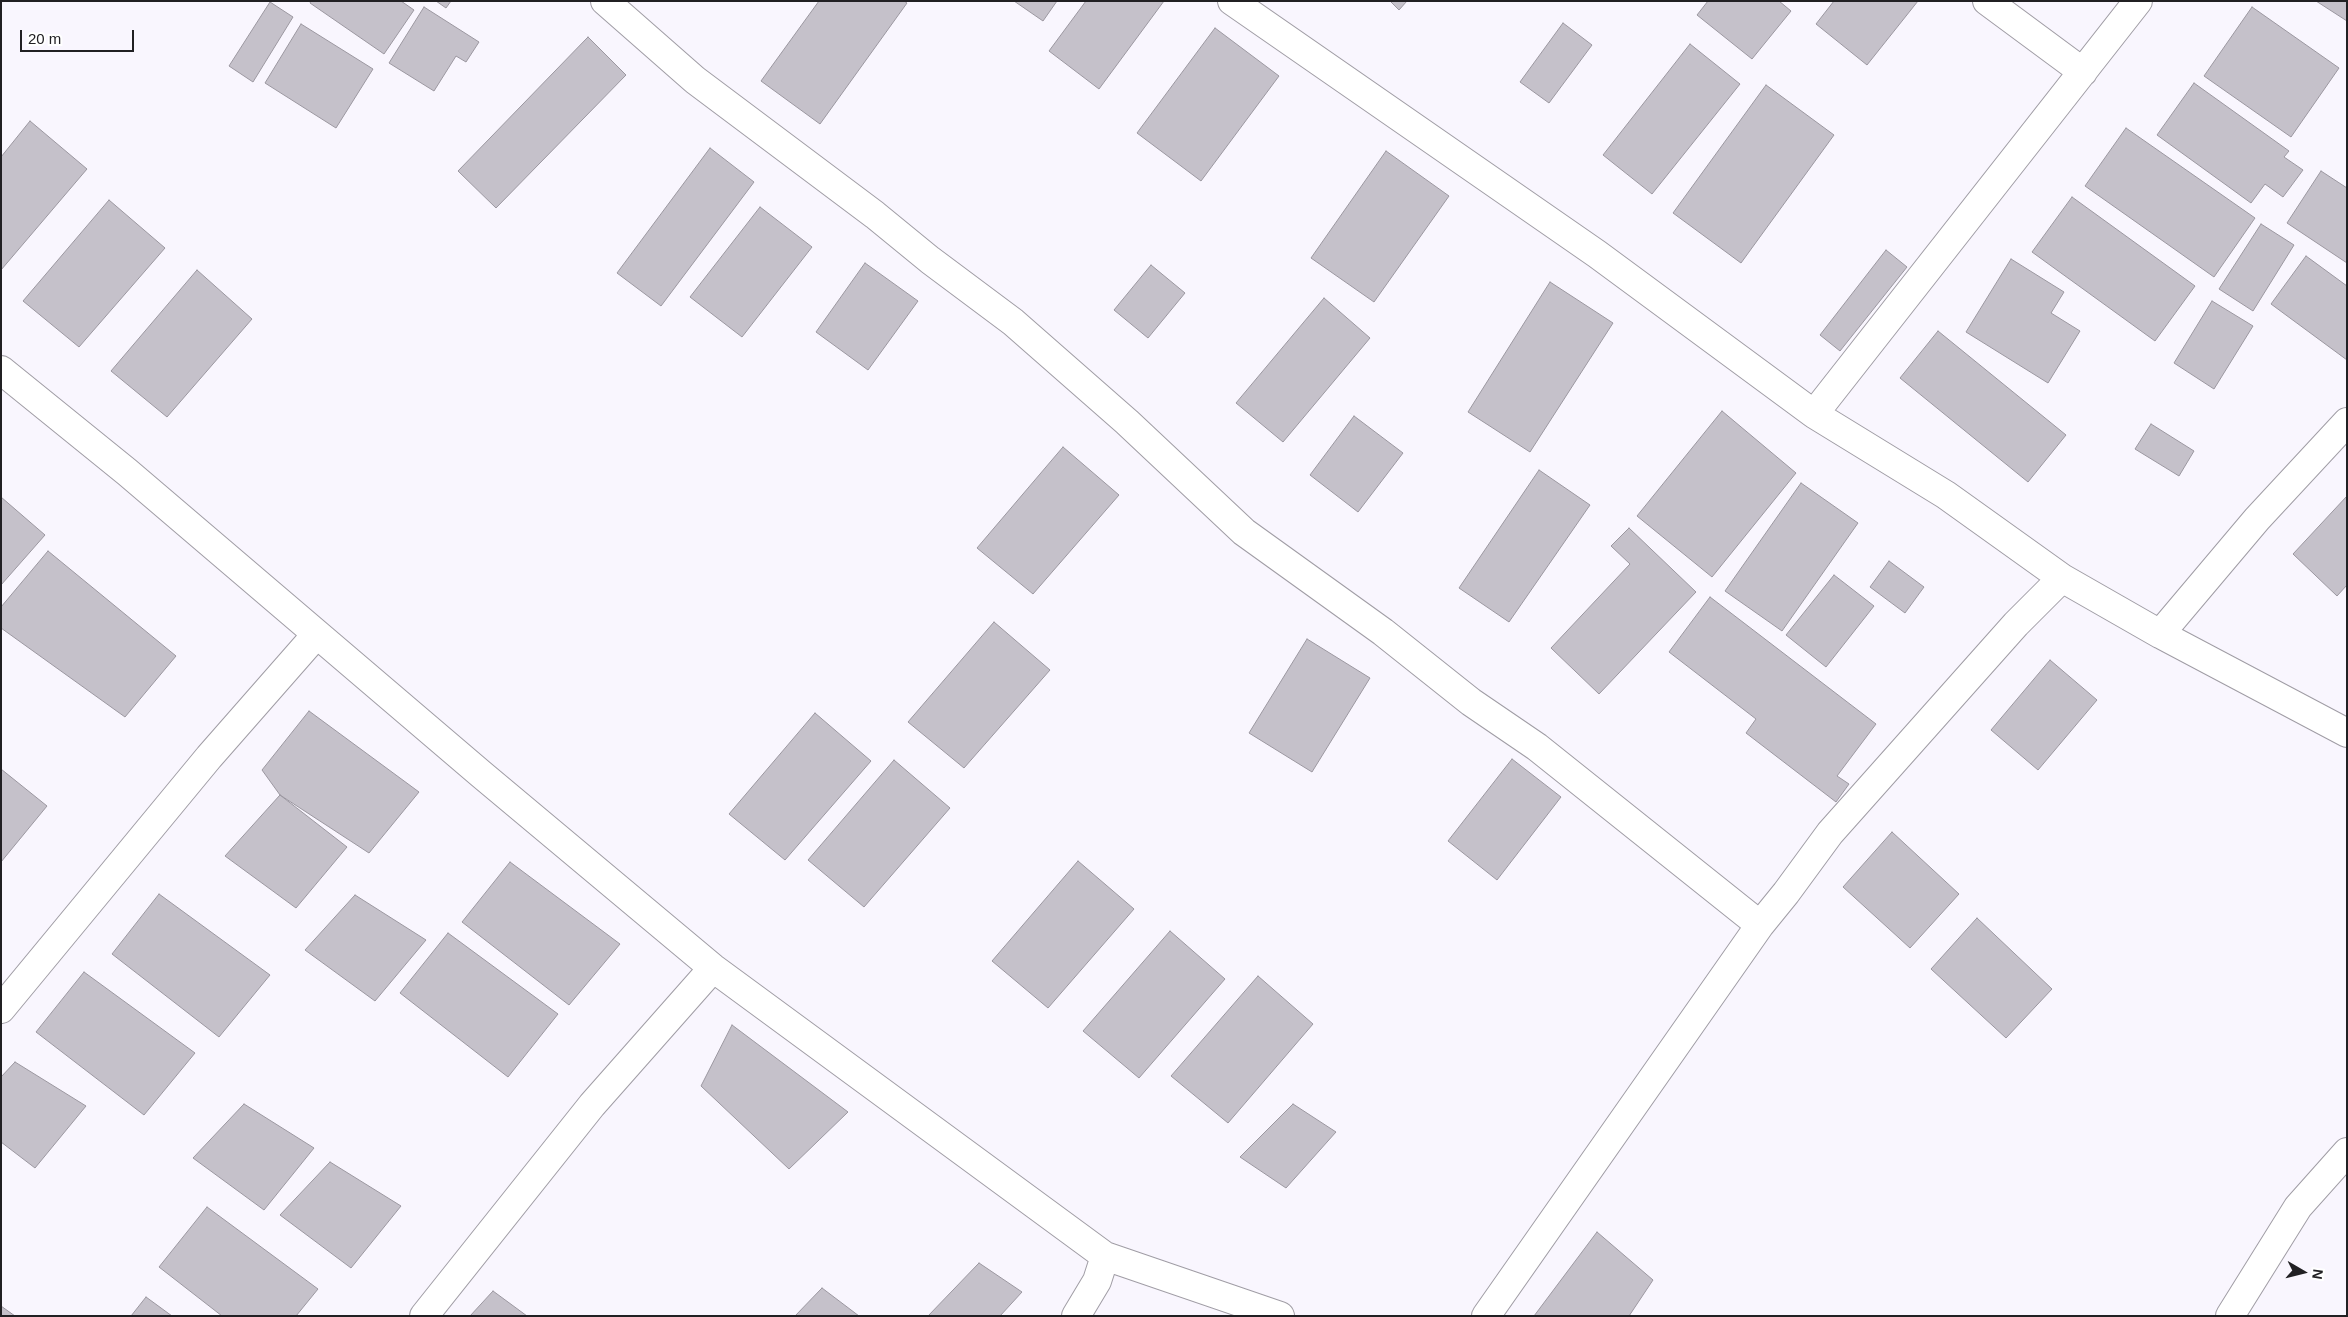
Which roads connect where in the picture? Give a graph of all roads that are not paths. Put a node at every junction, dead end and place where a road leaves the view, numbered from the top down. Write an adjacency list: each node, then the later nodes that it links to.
1 (605, 1): 13 (street)
2 (1232, 1): 7 (street)
3 (1987, 1): 5 (street)
4 (2138, 1): 5 (street)
5 (2083, 72): 7 (street)
6 (1, 370): 11 (street)
7 (1814, 414): 9 (street)
8 (2347, 422): 10 (street)
9 (2062, 578): 10 (street); 13 (street)
10 (2160, 634): 12 (street)
11 (316, 635): 14 (street); 15 (street)
12 (2347, 733)
13 (1760, 925): 21 (street)
14 (714, 968): 17 (street); 18 (street)
15 (1, 1009)
16 (2347, 1152): 22 (street)
17 (1105, 1256): 19 (street); 20 (street)
18 (424, 1316)
19 (1076, 1316)
20 (1280, 1316)
21 (1486, 1316)
22 (2230, 1316)

